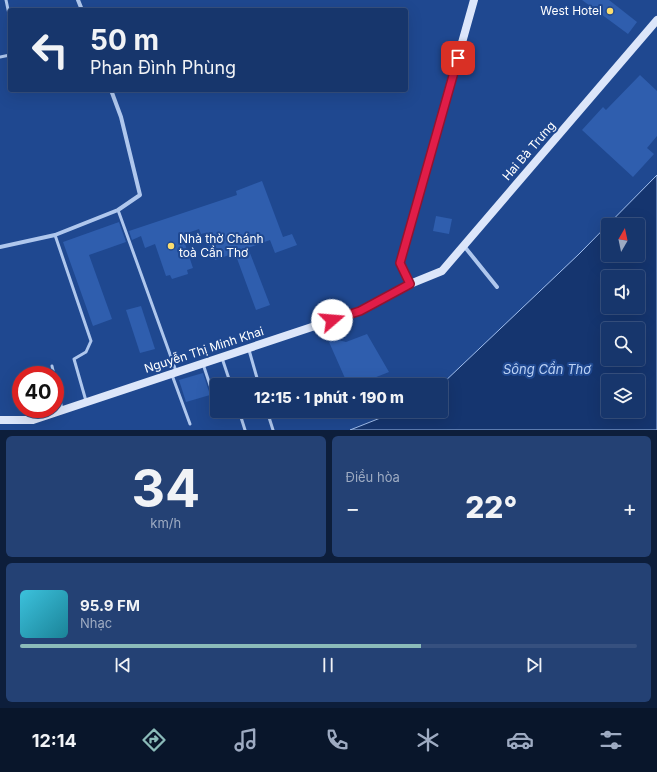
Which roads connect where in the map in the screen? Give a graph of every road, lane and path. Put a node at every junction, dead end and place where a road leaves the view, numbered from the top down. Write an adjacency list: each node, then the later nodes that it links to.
1 (474, 0): 8 (street)
2 (657, 20): 6 (street, Hai Bà Trưng)
3 (112, 92): 4 (street)
4 (118, 210): 5 (street); 13 (lane)
5 (55, 235): 7 (street); 17 (lane)
6 (464, 246): 8 (street, Hai Bà Trưng); 9 (street)
7 (0, 247)
8 (410, 284): 10 (street, Nguyễn Thị Minh Khai)
9 (497, 287)
10 (248, 348): 11 (street, Nguyễn Thị Minh Khai); 15 (lane)
11 (221, 357): 12 (street, Nguyễn Thị Minh Khai); 14 (lane)
12 (203, 363): 13 (street, Nguyễn Thị Minh Khai); 16 (lane)
13 (174, 372): 17 (street, Nguyễn Thị Minh Khai); 23 (lane)
14 (228, 378)
15 (257, 378)
16 (210, 386)
17 (86, 401): 18 (street, Nguyễn Thị Minh Khai)
18 (64, 409)
19 (39, 418): 22 (street, Nguyễn Thị Minh Khai)
20 (241, 418): 24 (lane)
21 (269, 418): 25 (lane)
22 (0, 420)
23 (190, 424)
24 (245, 430)
25 (273, 430)

